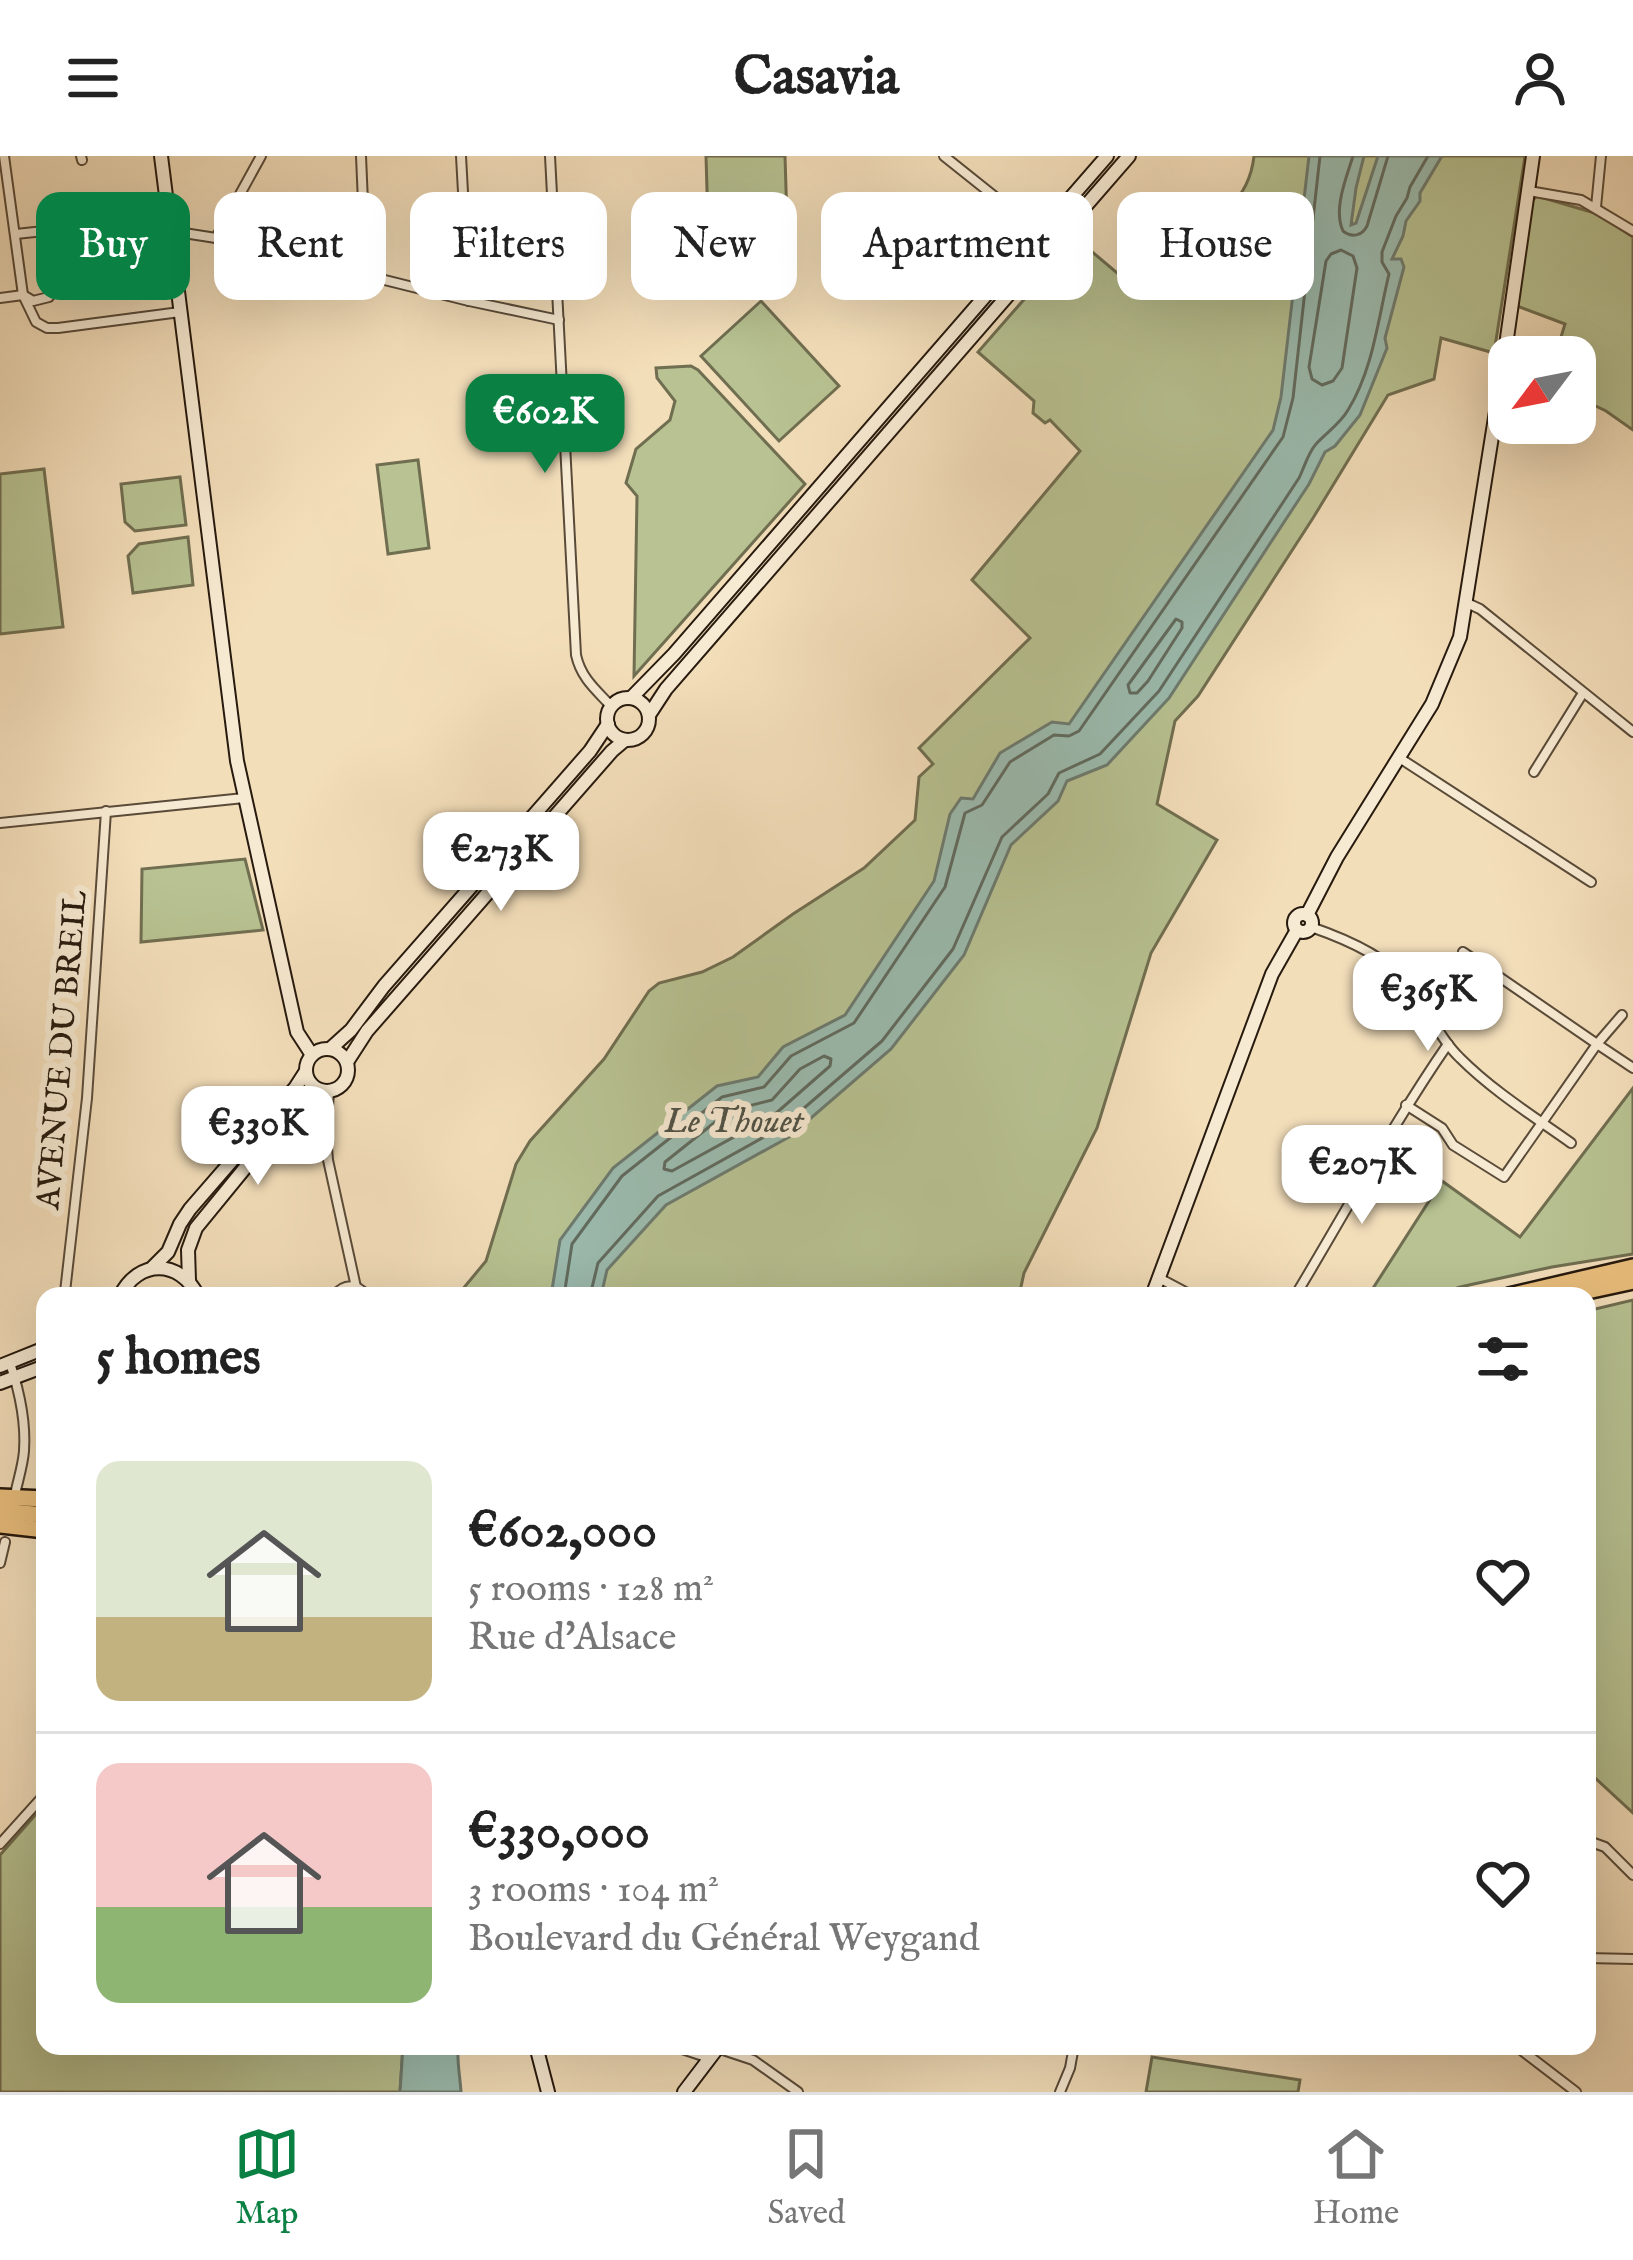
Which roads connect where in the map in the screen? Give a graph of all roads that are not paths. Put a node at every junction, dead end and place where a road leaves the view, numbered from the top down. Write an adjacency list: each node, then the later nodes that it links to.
1 (4, 156): 21 (street)
2 (161, 156): 13 (main road)
3 (261, 156): 14 (street)
4 (361, 156): 15 (street)
5 (461, 156): 28 (street)
6 (550, 156): 30 (street)
7 (1107, 156): 17 (main road)
8 (1129, 156): 18 (main road)
9 (1533, 156): 12 (main road)
10 (1601, 156): 19 (street)
11 (946, 157): 16 (street)
12 (1528, 191): 19 (street); 31 (main road)
13 (166, 192)
14 (241, 192)
15 (363, 192)
16 (990, 192)
17 (1075, 192)
18 (1093, 197)
19 (1595, 207): 20 (street)
20 (1633, 231)
21 (16, 234): 23 (street); 23 (street)
22 (386, 280): 28 (street)
23 (22, 296): 24 (street); 29 (street)
24 (0, 298)
25 (180, 300): 29 (main road)
26 (981, 300): 33 (main road)
27 (1004, 300): 35 (main road)
28 (469, 301): 30 (street)
29 (181, 312): 41 (main road)
30 (559, 320): 34 (street)
31 (1467, 603): 32 (street); 39 (main road)
32 (1583, 693): 37 (street); 40 (street)
33 (632, 698): 34 (main road); 35 (main road)
34 (611, 706): 36 (main road)
35 (650, 715): 38 (main road)
36 (608, 724): 38 (main road); 50 (main road)
37 (1633, 732)
38 (625, 740): 52 (main road)
39 (1398, 757): 44 (street); 45 (main road)
40 (1534, 772)
41 (244, 797): 42 (street); 51 (main road)
42 (106, 811): 43 (street); 66 (street, AVENUE DU BREIL)
43 (0, 823)
44 (1591, 882)
45 (1305, 924): 48 (street); 63 (main road)
46 (1463, 952): 49 (street)
47 (1622, 1015): 49 (street)
48 (1448, 1044): 56 (street); 57 (street)
49 (1597, 1044): 53 (street); 57 (street)
50 (330, 1049): 51 (main road); 52 (main road)
51 (312, 1055): 54 (main road)
52 (347, 1062): 55 (main road)
53 (1633, 1068)
54 (306, 1071): 55 (main road); 62 (main road)
55 (323, 1091): 58 (street); 60 (main road)
56 (1406, 1105): 57 (street); 73 (street)
57 (1542, 1123): 59 (street)
58 (326, 1135): 60 (street); 70 (street)
59 (1571, 1143)
60 (258, 1149): 64 (main road)
61 (1633, 1267): 74 (highway)
62 (152, 1268): 64 (main road); 67 (main road)
63 (1159, 1278): 71 (main road); 72 (street)
64 (189, 1280): 68 (main road)
65 (1633, 1281): 75 (highway)
66 (66, 1287)
67 (125, 1287)
68 (193, 1287)
69 (344, 1287): 70 (street)
70 (356, 1287)
71 (1156, 1287)
72 (1176, 1287)
73 (1299, 1287)
74 (1547, 1287)
75 (1596, 1289)
76 (36, 1352): 77 (main road)
77 (5, 1365): 79 (street)
78 (36, 1370): 79 (main road)
79 (15, 1378): 80 (main road); 81 (street)
80 (0, 1383)
81 (8, 1493)
82 (0, 1511): 83 (highway)
83 (36, 1514)
84 (5, 1531): 85 (highway); 86 (street)
85 (36, 1533)
86 (0, 1562)
87 (36, 1804): 88 (street)
88 (0, 1844)
89 (1596, 1844): 90 (street)
90 (1633, 1875)
91 (1596, 1958): 92 (street)
92 (1633, 1959)
93 (538, 2055): 99 (main road)
94 (712, 2055): 100 (main road)
95 (732, 2055): 98 (street)
96 (1072, 2055): 101 (street)
97 (1528, 2055): 102 (street)
98 (796, 2090)
99 (548, 2092)
100 (684, 2092)
101 (1060, 2092)
102 (1576, 2092)

